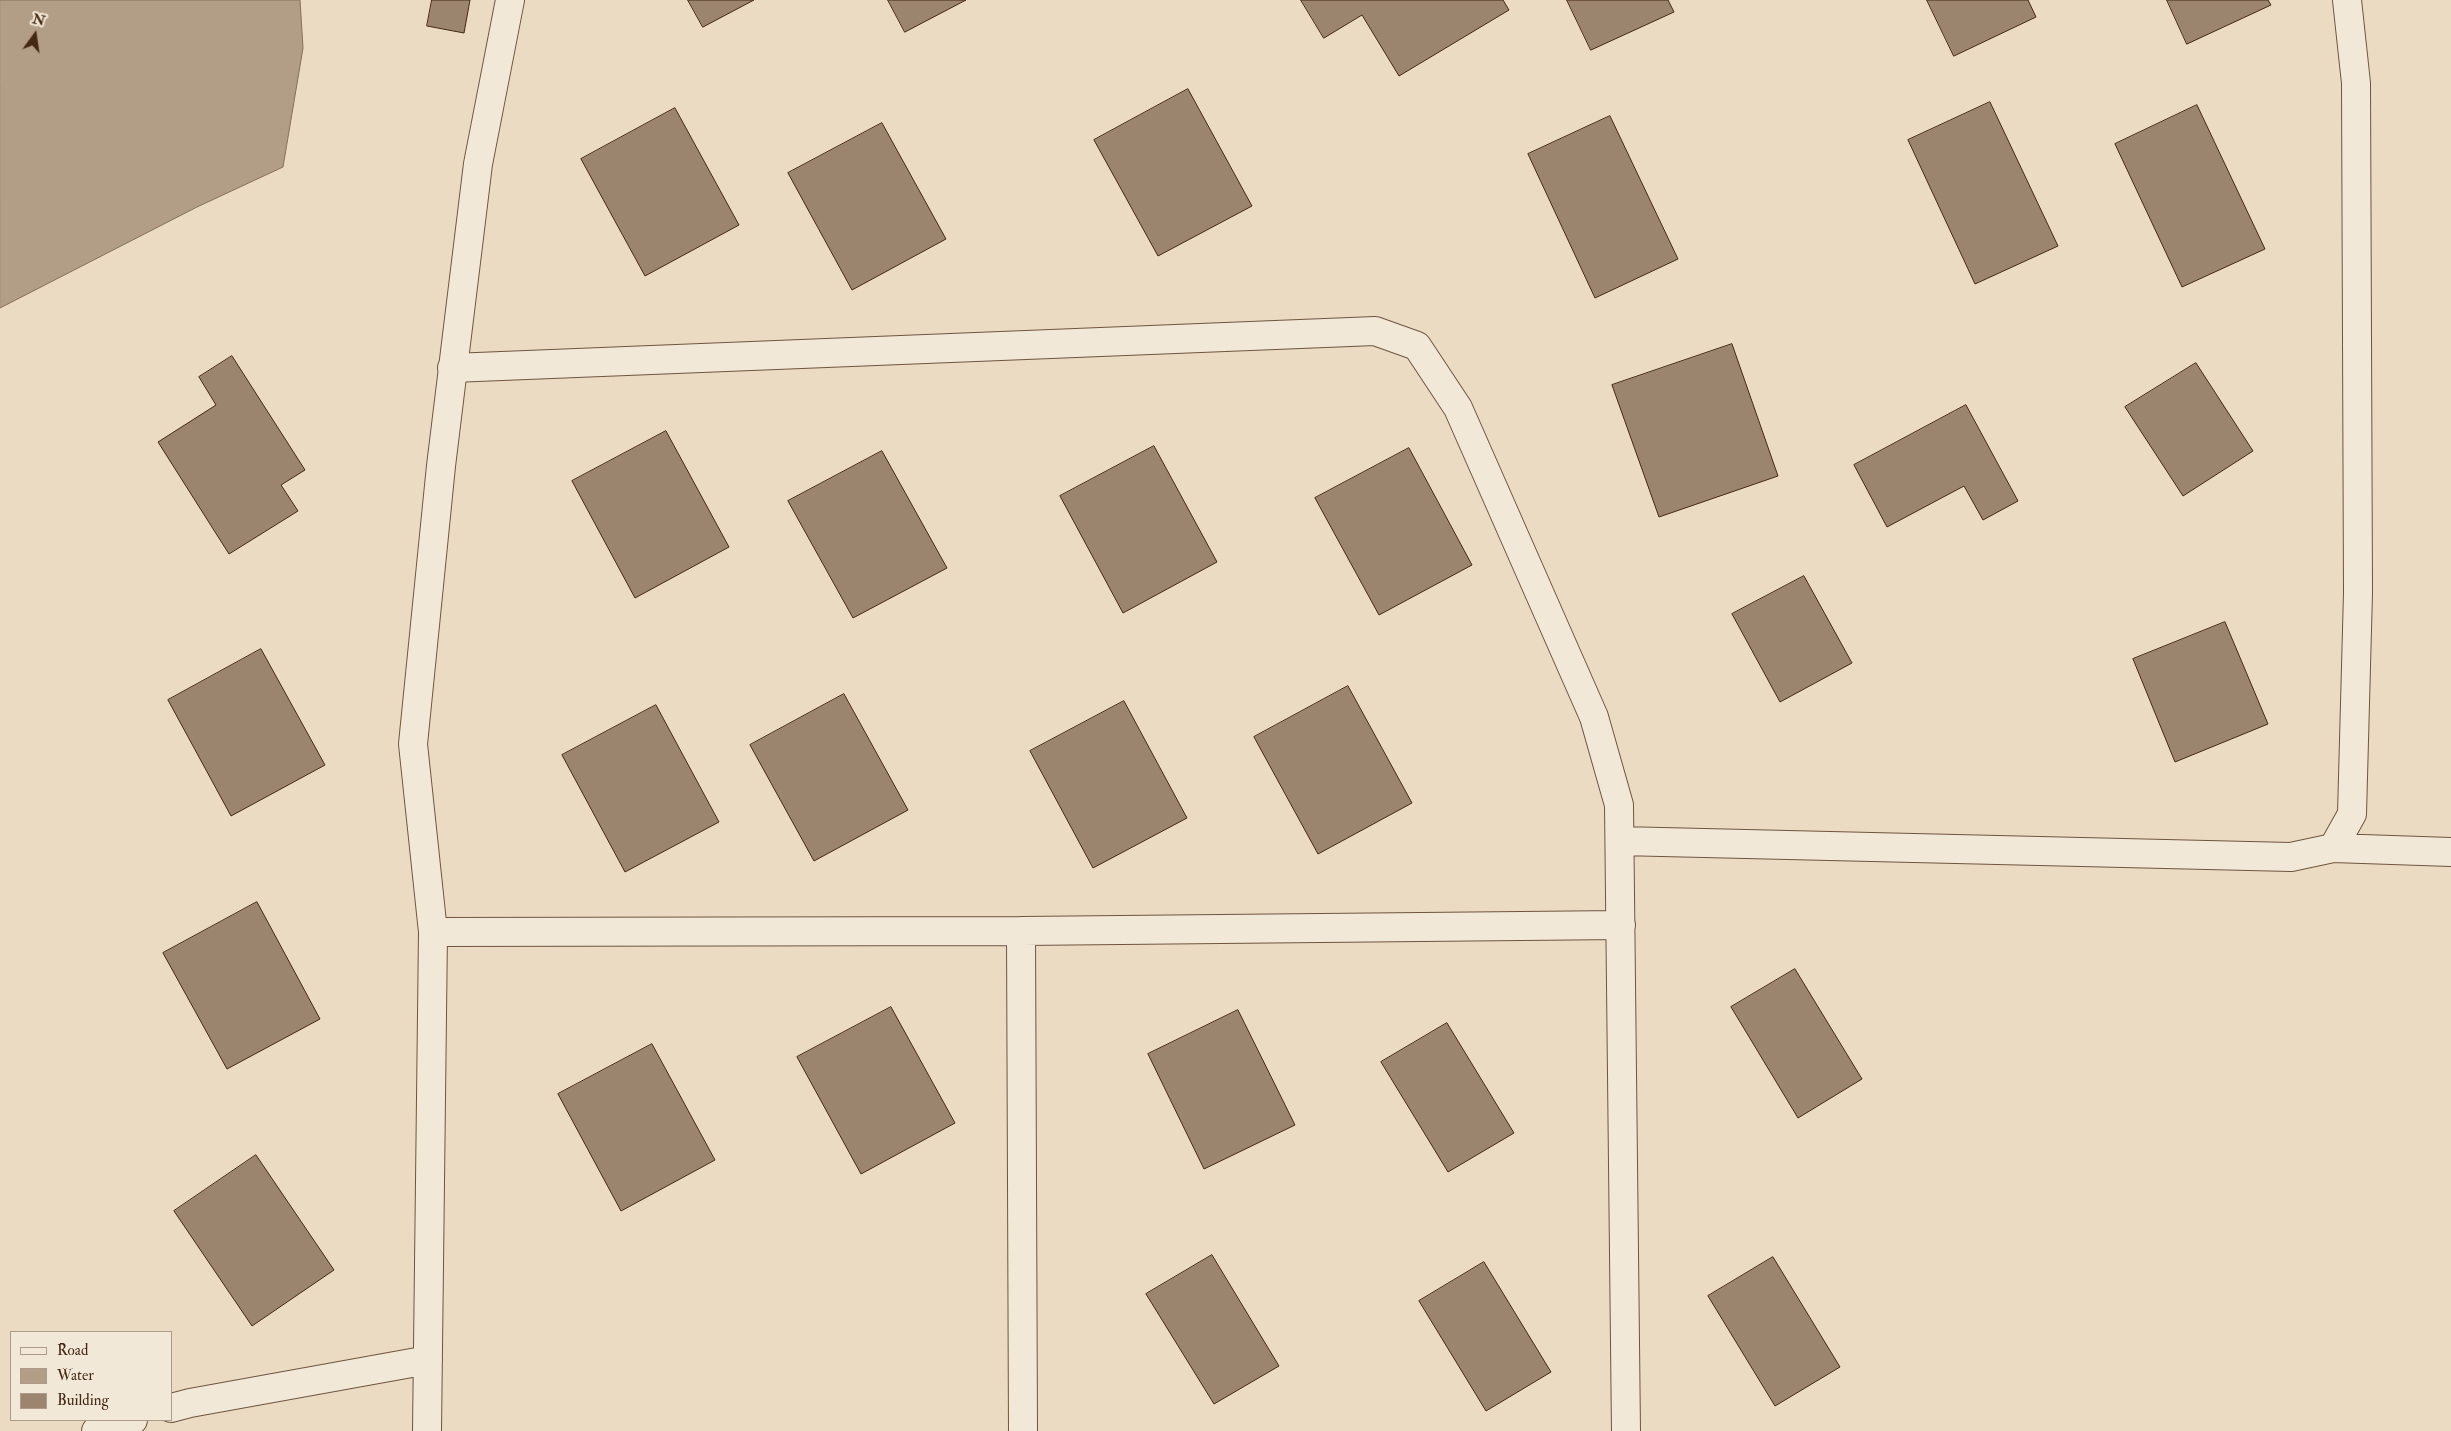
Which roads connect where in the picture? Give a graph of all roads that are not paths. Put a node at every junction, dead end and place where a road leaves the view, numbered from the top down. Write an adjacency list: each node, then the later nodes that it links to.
1 (510, 0): 3 (street)
2 (2347, 0): 5 (street)
3 (452, 368): 4 (street); 9 (street)
4 (1620, 841): 5 (street); 7 (street)
5 (2333, 848): 6 (street)
6 (2451, 852)
7 (1621, 925): 8 (street); 16 (street)
8 (1021, 931): 9 (street); 15 (street)
9 (433, 932): 10 (street)
10 (428, 1360): 11 (street); 14 (street)
11 (172, 1408)
12 (130, 1421): 13 (street)
13 (96, 1431)
14 (427, 1431)
15 (1023, 1431)
16 (1626, 1431)

